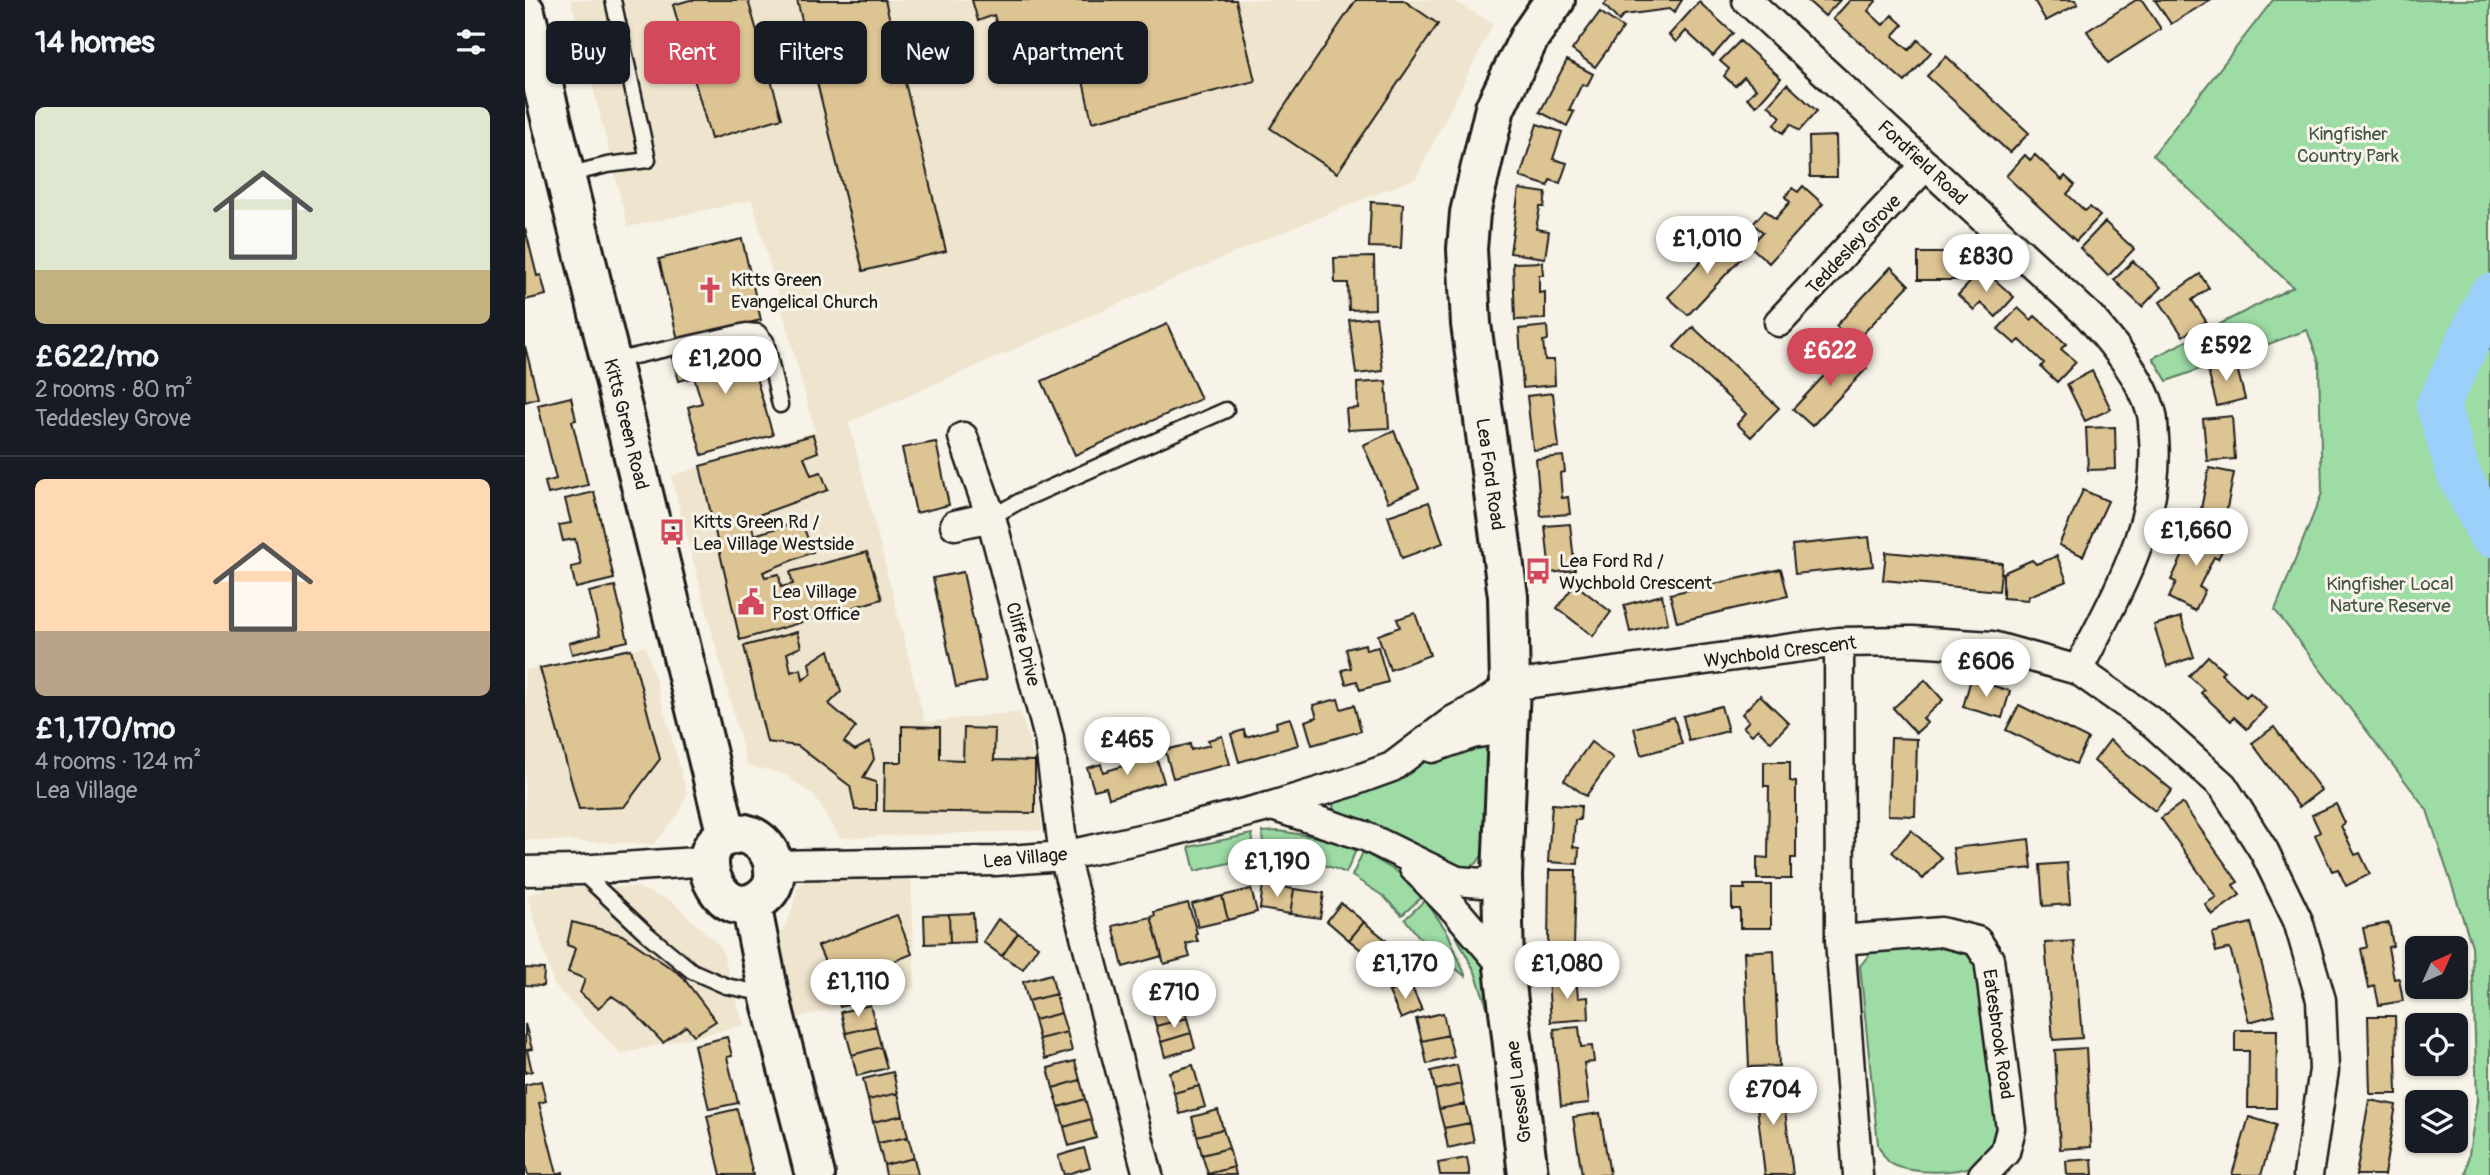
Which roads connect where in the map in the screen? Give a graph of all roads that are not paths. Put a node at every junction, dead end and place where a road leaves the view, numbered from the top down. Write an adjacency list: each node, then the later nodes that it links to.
1 (613, 0): 6 (lane)
2 (1555, 0): 16 (street, Lea Ford Road)
3 (1747, 0): 5 (street, Fordfield Road)
4 (525, 12): 6 (street, Kitts Green Road)
5 (1926, 165): 7 (street, Teddesley Grove); 15 (street, Fordfield Road)
6 (565, 176): 8 (street, Kitts Green Road)
7 (1779, 322)
8 (612, 361): 9 (lane); 20 (street, Kitts Green Road)
9 (780, 405)
10 (1226, 410): 12 (lane)
11 (963, 437): 12 (street, Cliffe Drive)
12 (991, 517): 13 (street); 22 (street, Cliffe Drive)
13 (955, 525)
14 (1839, 642): 15 (street, Wychbold Crescent); 16 (street, Wychbold Crescent); 28 (street)
15 (2078, 670): 36 (street, Wychbold Crescent)
16 (1510, 686): 17 (street, Lea Ford Road); 18 (street, Lea Village)
17 (1509, 728): 18 (street); 26 (street, Lea Ford Road)
18 (1392, 767): 19 (street, Lea Village)
19 (1272, 806): 21 (street, Lea Village); 22 (street, Lea Village)
20 (718, 848): 23 (street); 24 (street); 27 (street)
21 (1396, 851): 26 (street, Lea Village); 29 (street, Lea Village)
22 (1064, 856): 23 (street, Lea Village); 32 (street, Cliffe Drive)
23 (773, 866): 27 (street)
24 (579, 870): 25 (street); 30 (lane)
25 (525, 871)
26 (1502, 876): 29 (street, Lea Ford Road)
27 (751, 904): 30 (street)
28 (1840, 940): 34 (street); 35 (street, Eatesbrook Road)
29 (1504, 967): 33 (street, Gressel Lane)
30 (769, 994): 31 (street)
31 (814, 1175)
32 (1148, 1175)
33 (1528, 1175)
34 (1858, 1175)
35 (1983, 1175)
36 (2308, 1175)

